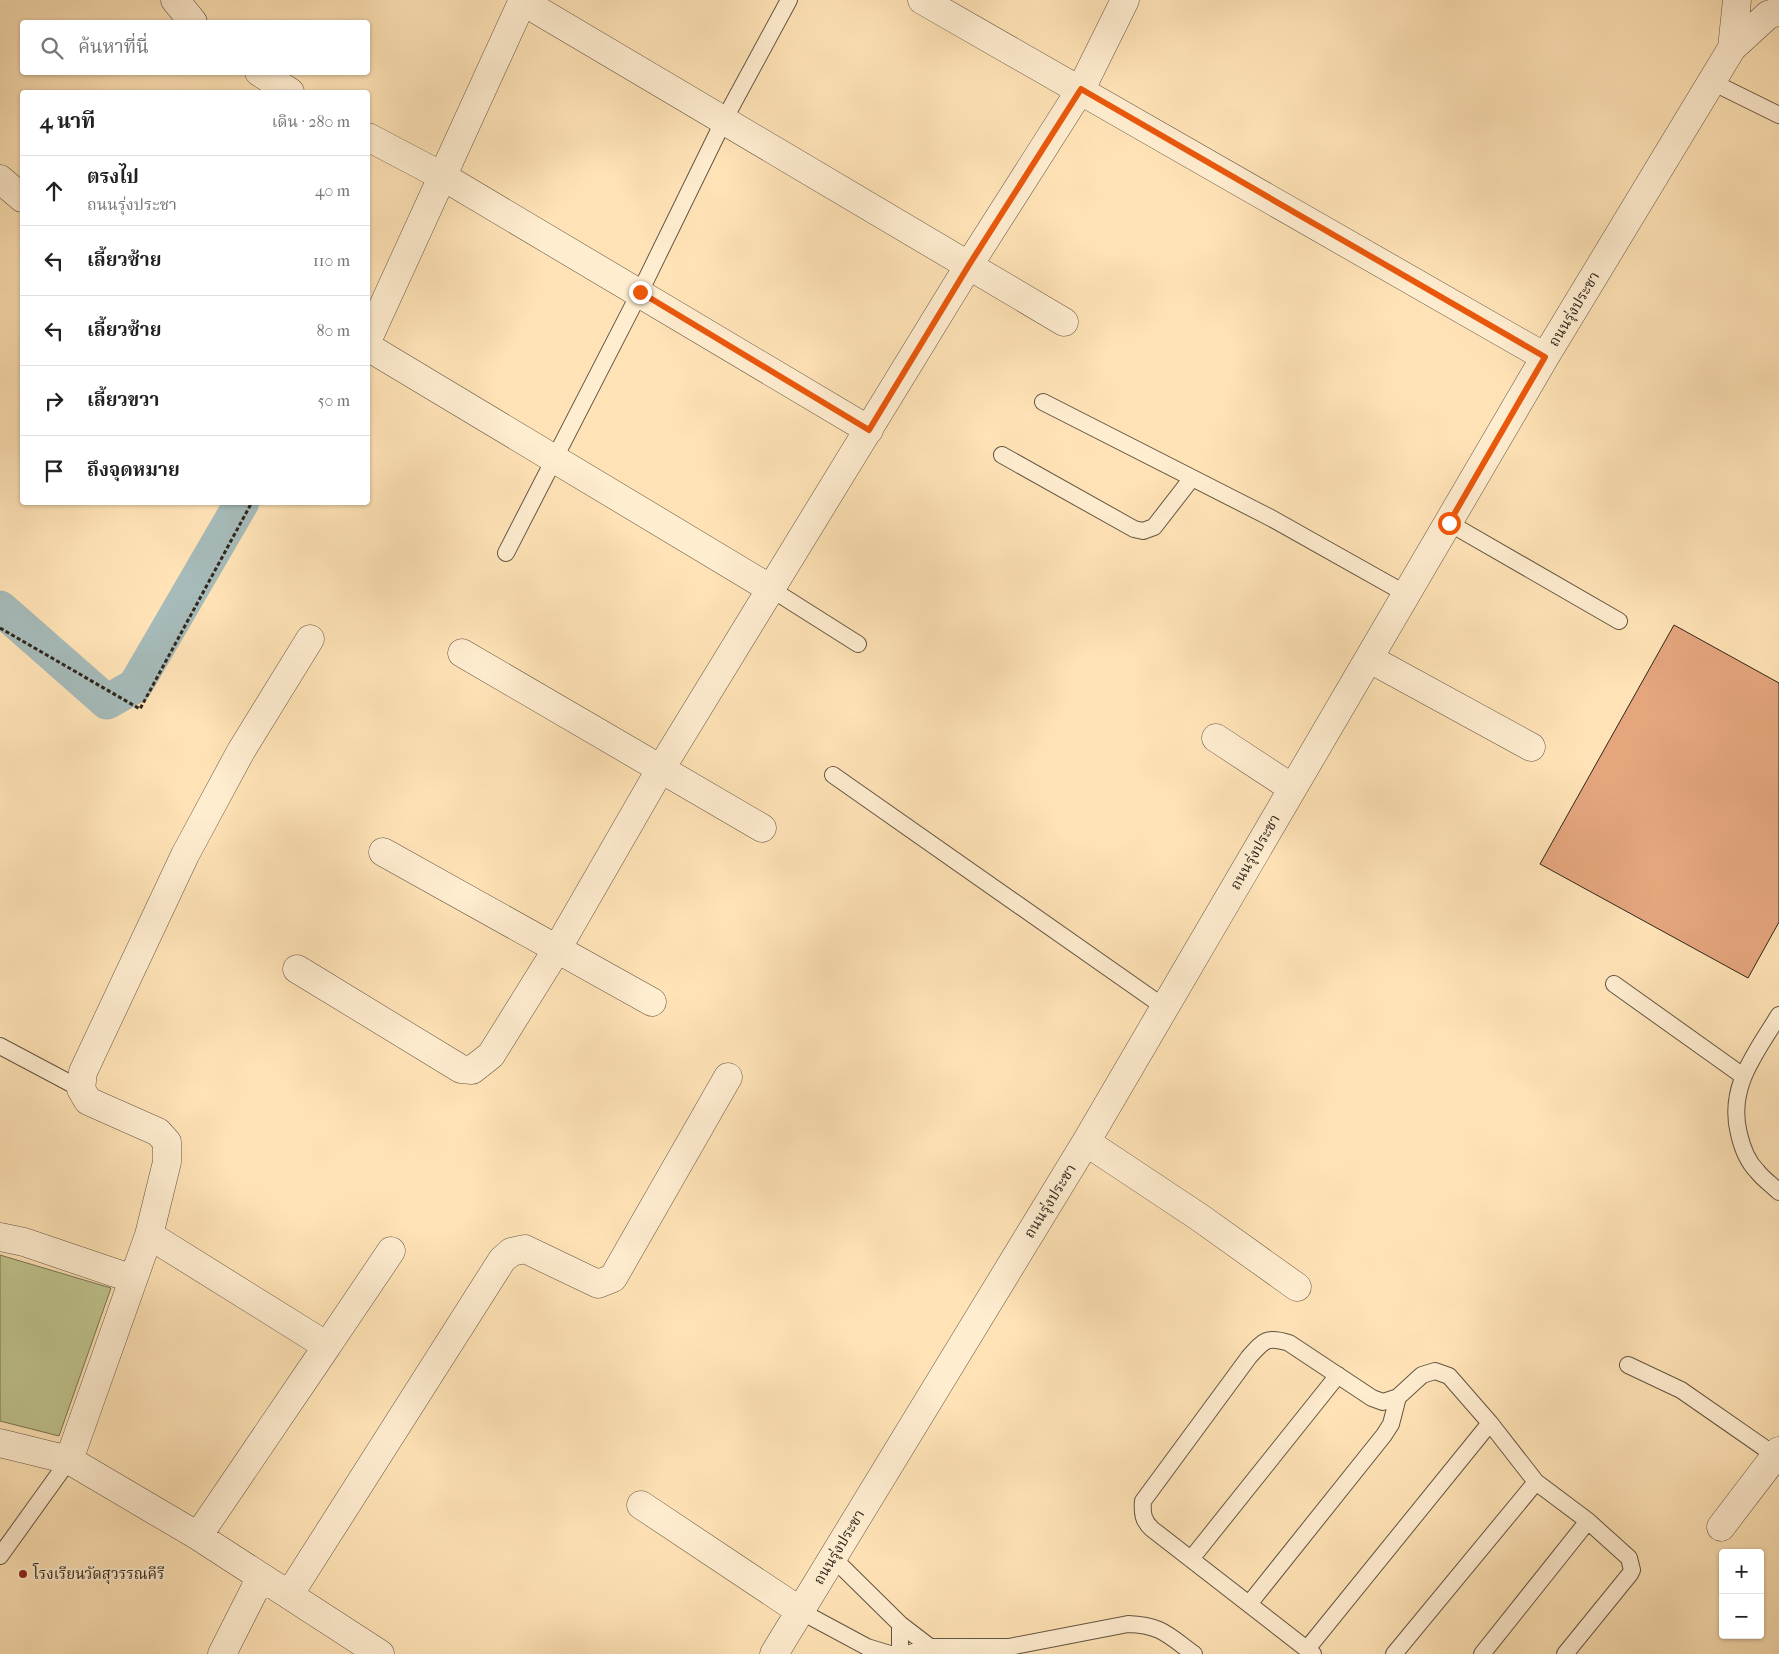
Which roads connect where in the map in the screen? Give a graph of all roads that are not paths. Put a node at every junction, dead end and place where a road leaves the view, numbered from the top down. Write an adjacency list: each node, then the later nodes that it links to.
1 (174, 0): 8 (street)
2 (789, 0): 15 (lane)
3 (922, 0): 12 (street)
4 (1125, 0): 12 (street)
5 (1737, 0): 9 (street, ถนนรุ่งประชา)
6 (523, 1): 15 (street); 17 (street)
7 (1779, 11): 9 (street, ถนนรุ่งประชา)
8 (191, 20)
9 (1732, 48): 11 (street, ถนนรุ่งประชา)
10 (264, 75): 13 (street)
11 (1712, 82): 14 (lane); 25 (street, ถนนรุ่งประชา)
12 (1081, 89): 20 (street); 25 (street)
13 (287, 90)
14 (1779, 114)
15 (724, 120): 20 (street); 21 (lane)
16 (370, 138): 17 (street)
17 (442, 176): 21 (street); 22 (street)
18 (0, 179): 19 (street)
19 (20, 196)
20 (969, 265): 23 (street); 27 (street)
21 (640, 292): 27 (street); 29 (lane)
22 (371, 321)
23 (1064, 322)
24 (370, 348): 29 (street)
25 (1545, 357): 31 (street, ถนนรุ่งประชา)
26 (1042, 402): 30 (lane)
27 (869, 430): 33 (street)
28 (1002, 454): 30 (lane)
29 (554, 460): 32 (lane); 33 (street)
30 (1192, 478): 34 (lane)
31 (1449, 523): 34 (street, ถนนรุ่งประชา); 35 (lane)
32 (506, 553)
33 (772, 590): 37 (lane); 42 (street)
34 (1408, 595): 39 (street, ถนนรุ่งประชา)
35 (1619, 621)
36 (310, 639): 56 (street)
37 (858, 644)
38 (462, 652): 42 (street)
39 (1370, 659): 41 (street); 44 (street, ถนนรุ่งประชา)
40 (1216, 738): 44 (street)
41 (1532, 747)
42 (660, 770): 45 (street); 47 (street)
43 (833, 775): 51 (lane)
44 (1292, 788): 51 (street, ถนนรุ่งประชา)
45 (762, 828)
46 (383, 852): 47 (street)
47 (558, 948): 48 (street); 50 (street)
48 (297, 969)
49 (1614, 984): 54 (lane)
50 (652, 1002)
51 (1164, 1007): 57 (street, ถนนรุ่งประชา)
52 (1779, 1015): 54 (lane)
53 (0, 1046): 56 (lane)
54 (1744, 1076): 58 (lane)
55 (728, 1077): 81 (street)
56 (81, 1089): 59 (street)
57 (1086, 1142): 63 (street); 78 (street, ถนนรุ่งประชา)
58 (1779, 1192)
59 (149, 1236): 62 (street); 64 (street)
60 (0, 1237): 62 (street)
61 (391, 1251): 64 (street)
62 (133, 1278): 71 (street)
63 (1298, 1287)
64 (327, 1346): 76 (street)
65 (1628, 1366): 70 (lane)
66 (1338, 1375): 67 (lane); 79 (lane); 79 (lane)
67 (1398, 1397): 68 (lane); 82 (lane)
68 (1490, 1423): 72 (lane); 86 (lane)
69 (0, 1443): 71 (street)
70 (1777, 1454): 75 (street)
71 (68, 1460): 76 (street); 77 (lane)
72 (1536, 1482): 74 (lane); 94 (lane)
73 (640, 1505): 83 (street)
74 (1588, 1521): 95 (lane); 96 (lane)
75 (1721, 1527)
76 (198, 1536): 80 (street)
77 (0, 1556)
78 (832, 1557): 83 (street, ถนนรุ่งประชา); 84 (lane)
79 (1191, 1560): 82 (lane)
80 (261, 1577): 81 (street); 87 (street)
81 (289, 1595): 88 (street)
82 (1249, 1604): 86 (lane)
83 (800, 1611): 89 (street, ถนนรุ่งประชา); 90 (lane)
84 (900, 1624): 85 (lane); 91 (lane)
85 (930, 1647): 92 (lane); 93 (lane)
86 (1310, 1652)
87 (222, 1654)
88 (380, 1654)
89 (774, 1654)
90 (890, 1654)
91 (900, 1654)
92 (907, 1654)
93 (1194, 1654)
94 (1394, 1654)
95 (1482, 1654)
96 (1565, 1654)

